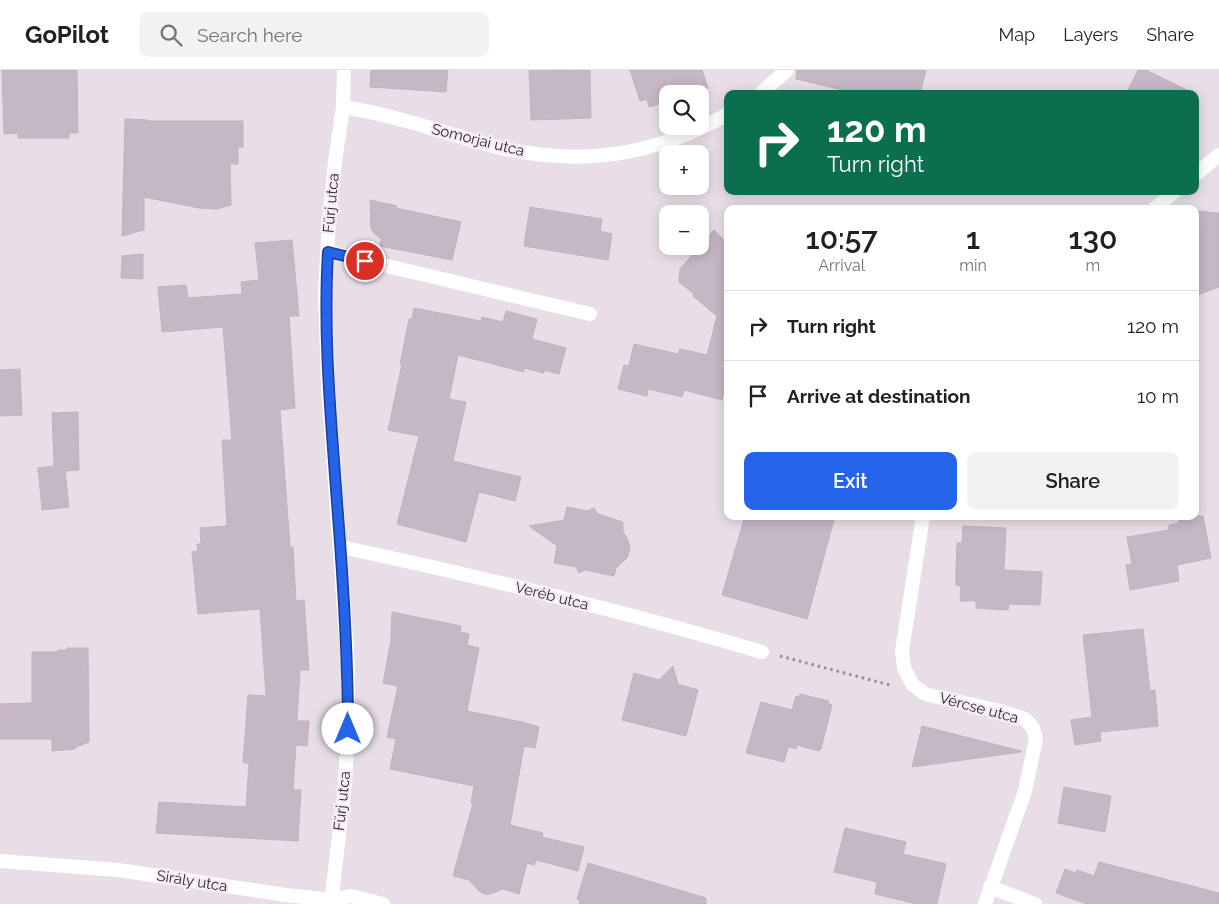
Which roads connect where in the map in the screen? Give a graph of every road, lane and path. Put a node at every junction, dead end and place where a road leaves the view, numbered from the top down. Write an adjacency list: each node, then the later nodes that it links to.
1 (344, 70): 4 (street, Fürj utca)
2 (787, 70): 3 (street)
3 (764, 90)
4 (343, 107): 5 (street, Somorjai utca); 10 (street, Fürj utca)
5 (724, 116)
6 (1219, 155): 7 (street)
7 (1199, 172)
8 (1170, 195): 9 (street)
9 (1159, 205)
10 (328, 252): 11 (street); 13 (street, Fürj utca)
11 (590, 314)
12 (922, 520): 15 (street, Vércse utca)
13 (341, 547): 14 (street, Veréb utca); 18 (street, Fürj utca)
14 (762, 652): 15 (path)
15 (925, 694): 17 (street, Vércse utca)
16 (0, 862): 18 (street, Sirály utca)
17 (990, 887): 20 (street, Vércse utca); 21 (street)
18 (331, 902): 19 (street, Sirály utca)
19 (383, 904)
20 (985, 904)
21 (1035, 904)

